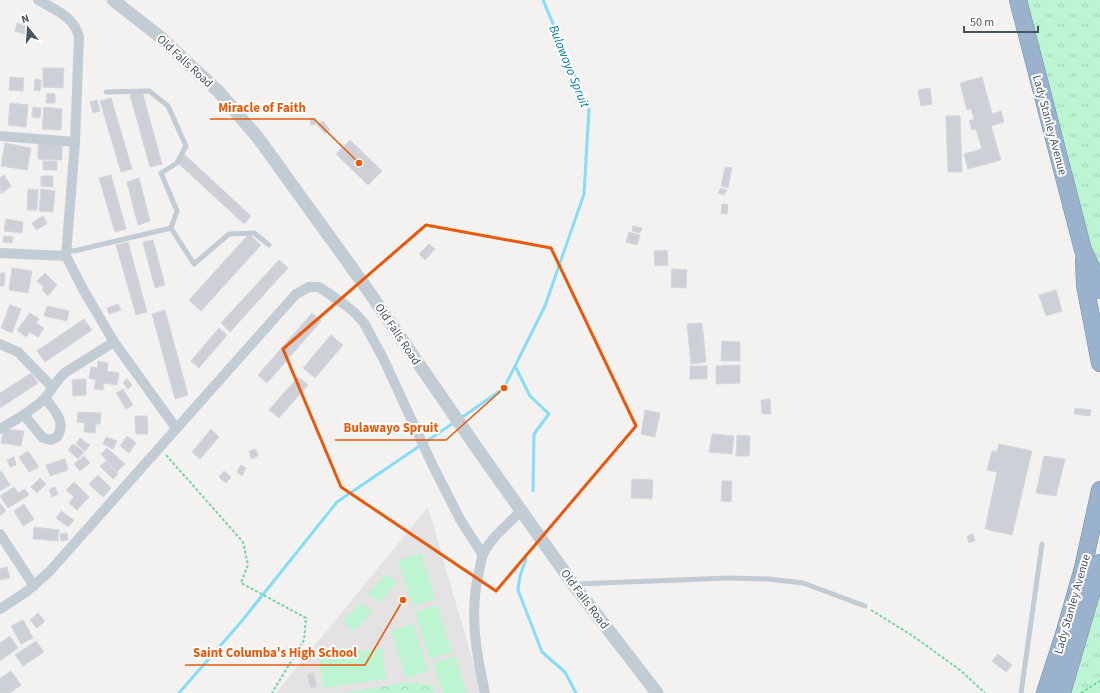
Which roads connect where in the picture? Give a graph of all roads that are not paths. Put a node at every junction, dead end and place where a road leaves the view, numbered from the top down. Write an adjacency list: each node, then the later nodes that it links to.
1 (38, 0): 6 (street)
2 (113, 0): 23 (street, Old Falls Road)
3 (1018, 0): 9 (highway, Lady Stanley Avenue)
4 (106, 92): 7 (lane)
5 (0, 136): 6 (street)
6 (75, 142): 10 (street)
7 (171, 228): 8 (lane); 10 (lane)
8 (269, 245)
9 (1083, 250): 12 (highway, Lady Stanley Avenue); 13 (highway, Lady Stanley Avenue)
10 (66, 253): 11 (street); 14 (street)
11 (0, 254)
12 (1100, 290)
13 (1096, 317): 16 (highway, Lady Stanley Avenue)
14 (114, 342): 17 (street); 20 (street)
15 (0, 344): 17 (street)
16 (1100, 363)
17 (52, 387): 18 (street)
18 (45, 398): 19 (street); 19 (street)
19 (24, 415): 21 (street)
20 (176, 428): 26 (street); 29 (street)
21 (0, 429)
22 (1100, 490): 35 (highway, Lady Stanley Avenue)
23 (521, 511): 26 (street); 28 (street, Old Falls Road)
24 (0, 534): 29 (street)
25 (1042, 544): 34 (lane)
26 (483, 555): 32 (street)
27 (1100, 563): 36 (highway, Lady Stanley Avenue)
28 (573, 584): 30 (lane); 33 (street, Old Falls Road)
29 (34, 586): 31 (street)
30 (865, 606)
31 (0, 609)
32 (485, 693)
33 (656, 693)
34 (1021, 693)
35 (1045, 693)
36 (1062, 693)

